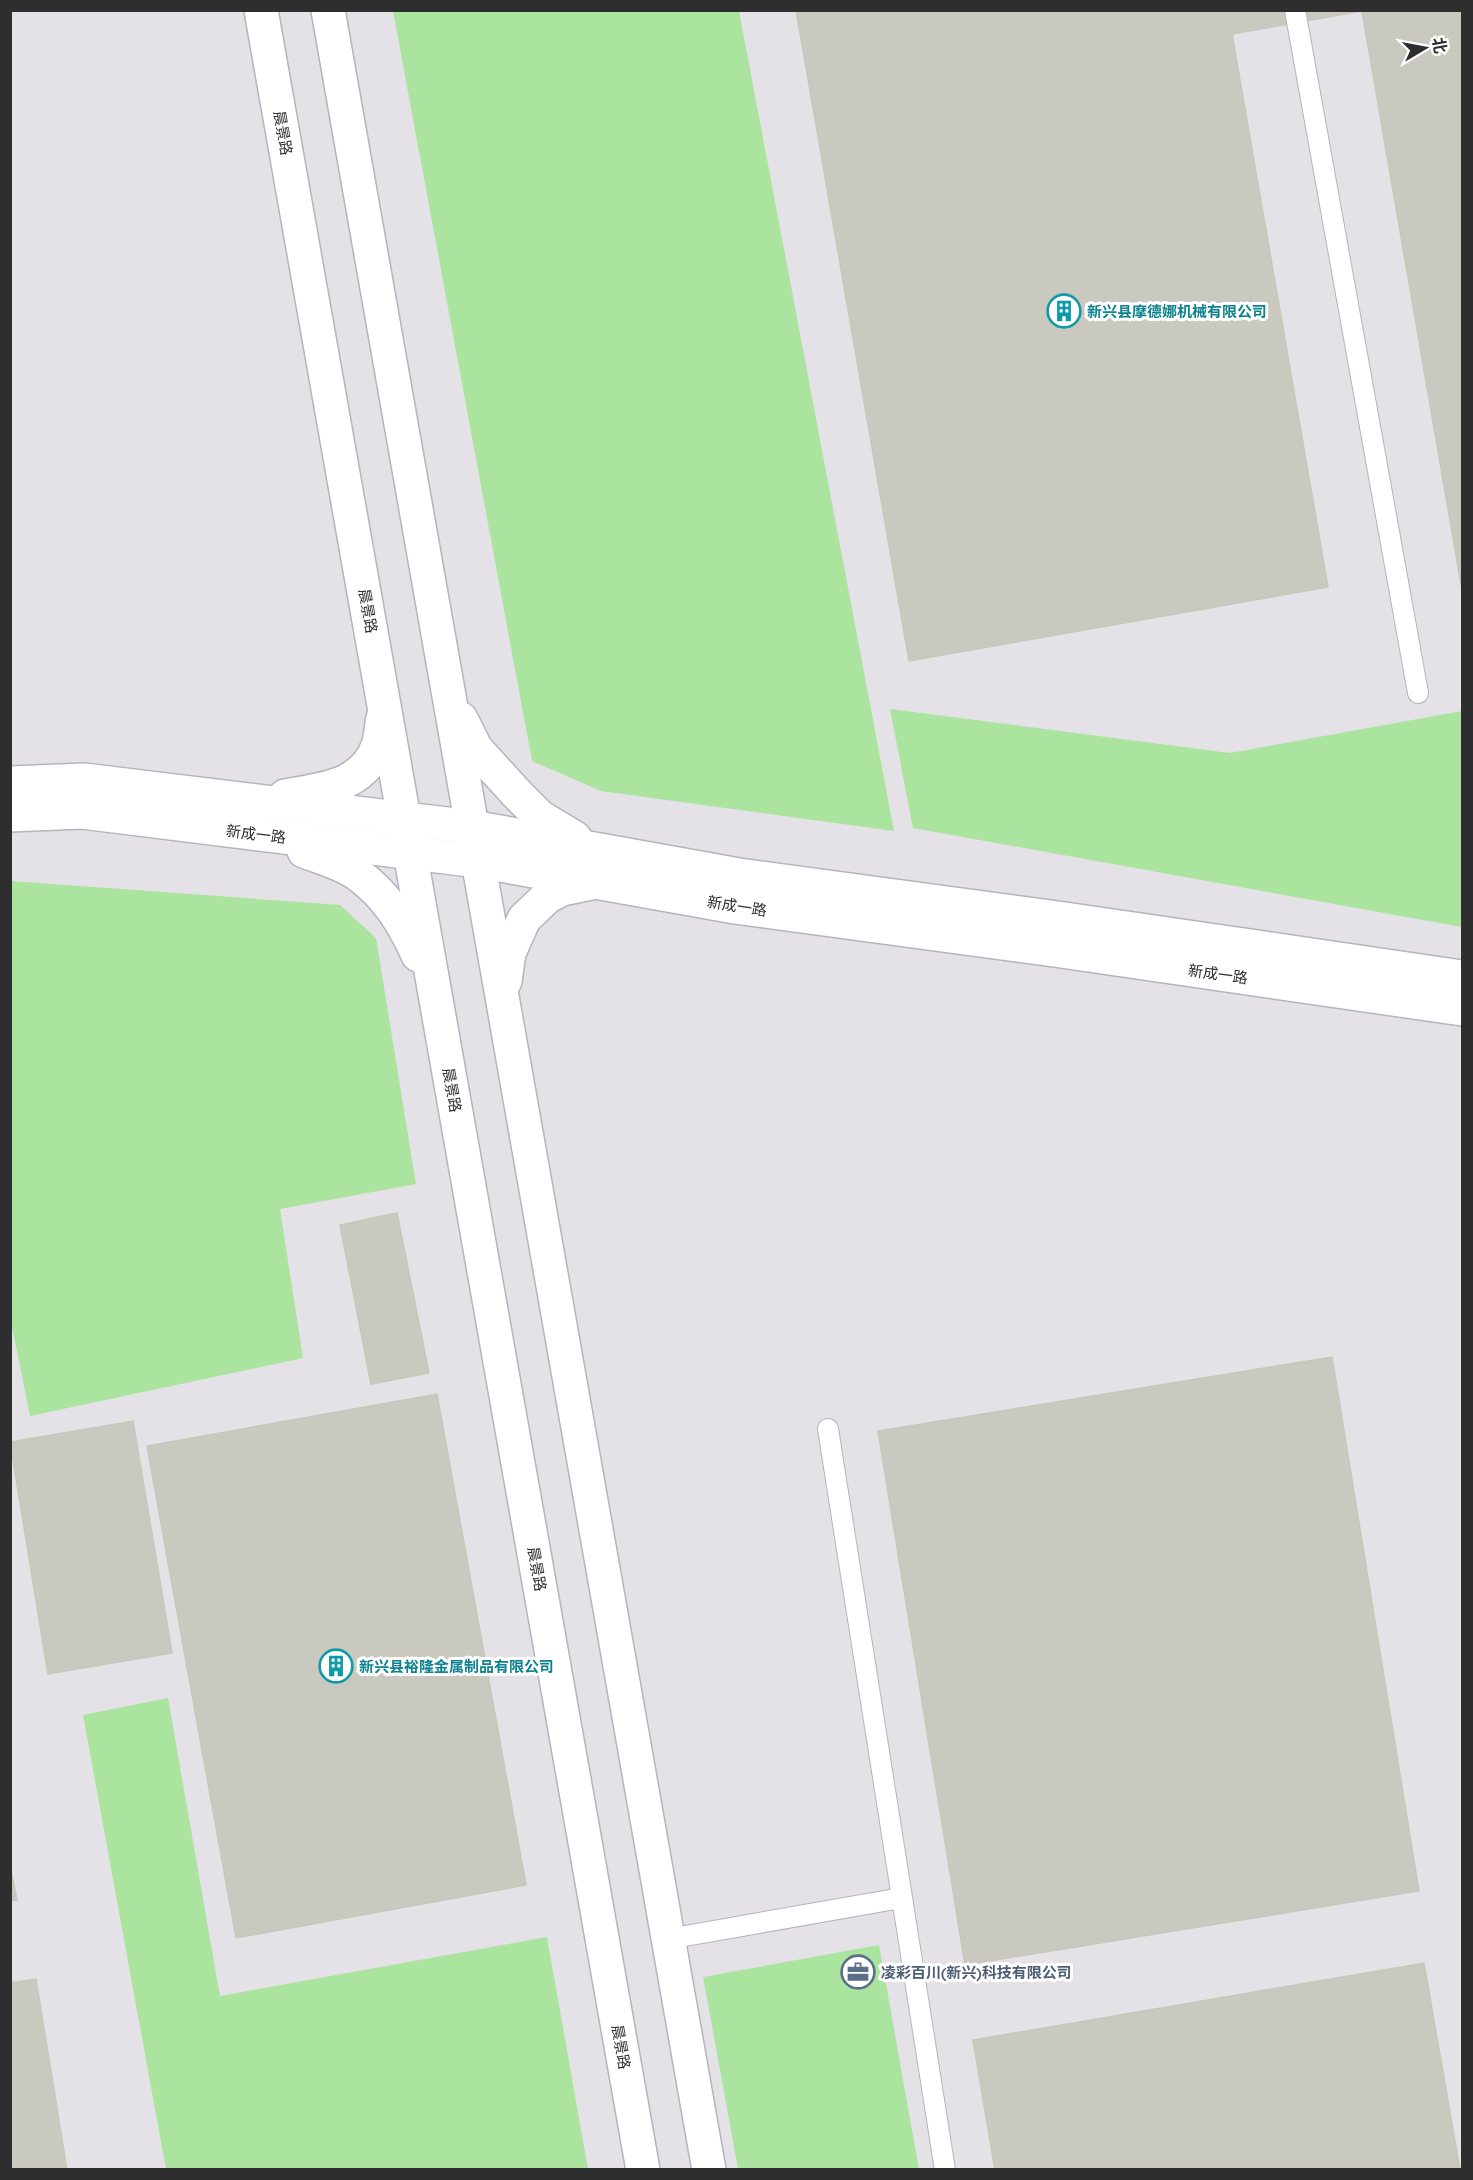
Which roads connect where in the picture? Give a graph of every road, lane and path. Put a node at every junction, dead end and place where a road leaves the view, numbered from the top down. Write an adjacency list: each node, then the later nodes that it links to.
1 (261, 10): 6 (street, 晨景路)
2 (328, 10): 4 (street)
3 (1295, 10): 5 (lane)
4 (447, 681): 11 (street); 13 (street)
5 (1418, 693)
6 (385, 708): 8 (street); 10 (street, 晨景路)
7 (10, 783): 8 (street, 新成一路)
8 (254, 801): 10 (street, 新成一路)
9 (10, 815): 12 (street, 新成一路)
10 (405, 819): 11 (street, 新成一路); 14 (street, 晨景路)
11 (472, 827): 13 (street, 新成一路); 15 (street)
12 (263, 835): 14 (street, 新成一路); 18 (street)
13 (592, 848): 17 (street, 新成一路)
14 (411, 853): 15 (street, 新成一路); 18 (street, 晨景路)
15 (478, 861): 16 (street, 新成一路); 19 (street)
16 (595, 882): 19 (street); 20 (street, 新成一路)
17 (1462, 977)
18 (435, 991): 24 (street, 晨景路)
19 (503, 1000): 23 (street)
20 (1462, 1009)
21 (828, 1429): 22 (lane)
22 (901, 1898): 23 (lane); 26 (lane)
23 (668, 1939): 25 (street)
24 (643, 2169)
25 (709, 2169)
26 (945, 2169)

